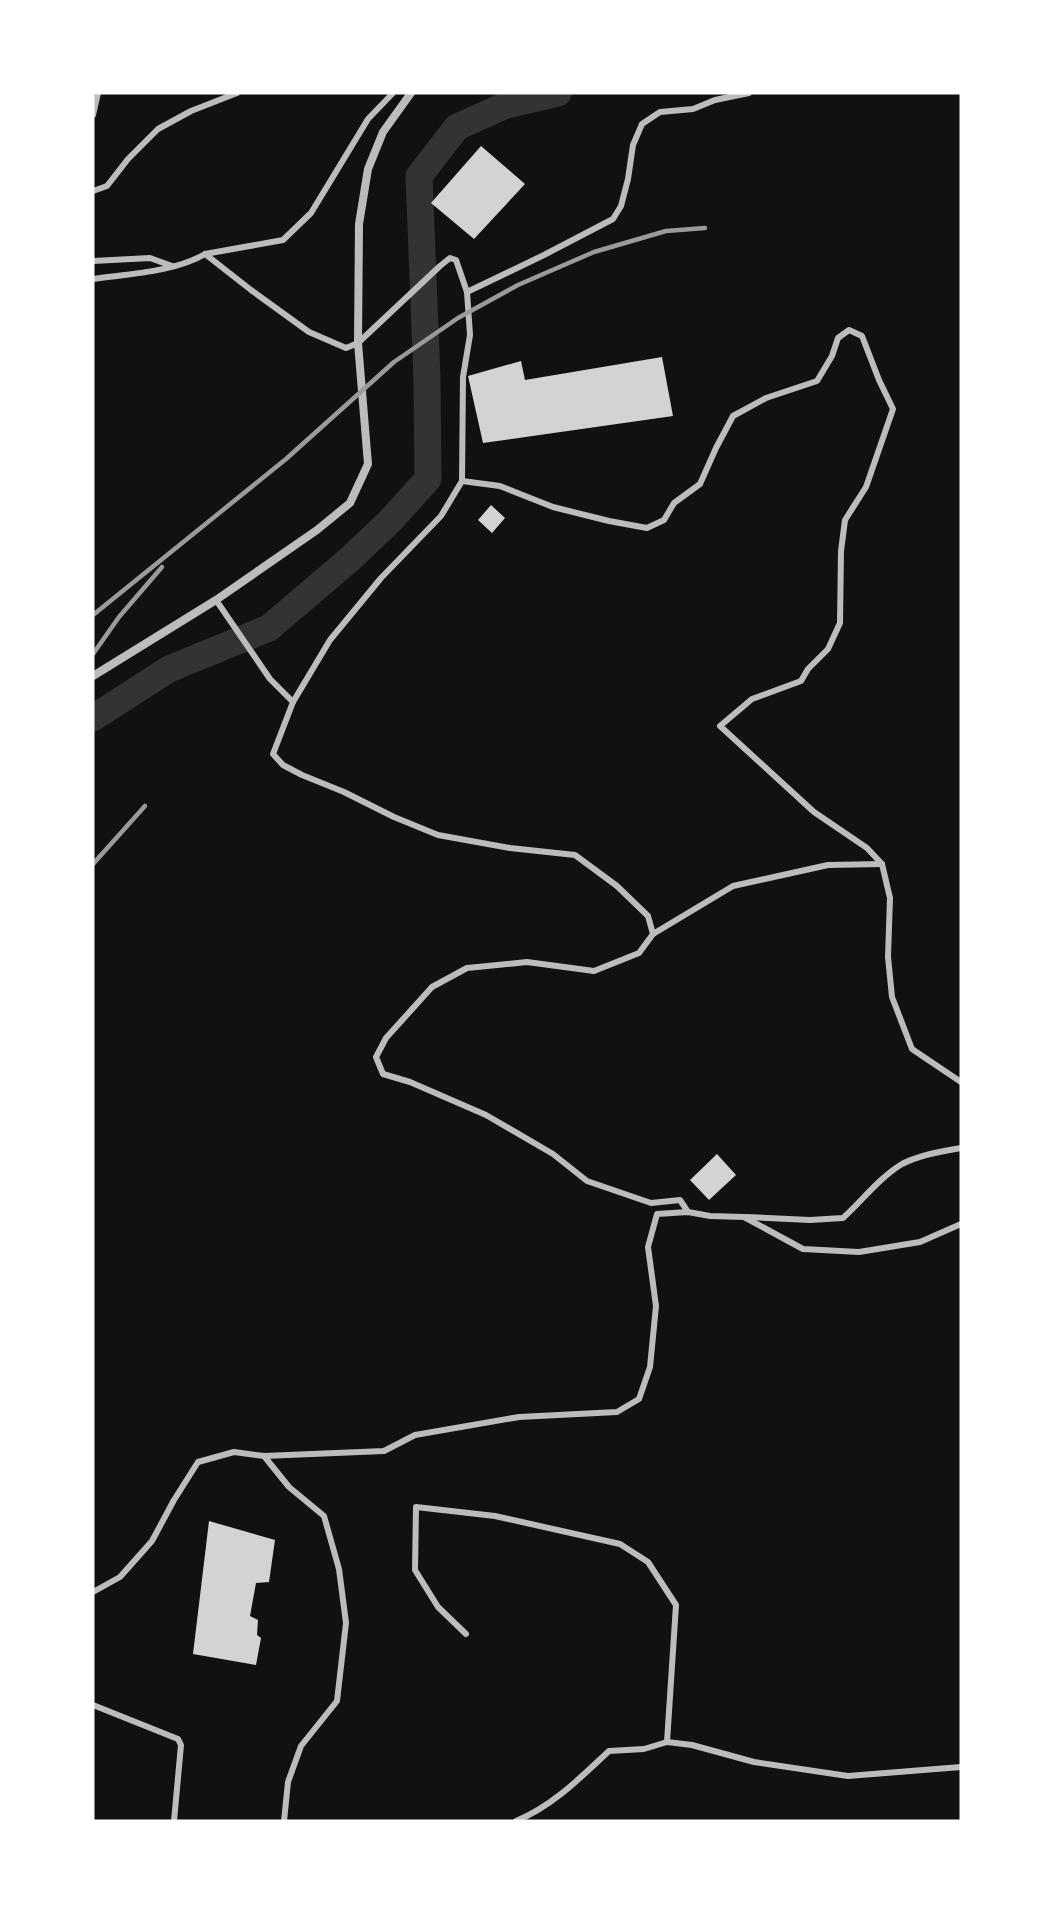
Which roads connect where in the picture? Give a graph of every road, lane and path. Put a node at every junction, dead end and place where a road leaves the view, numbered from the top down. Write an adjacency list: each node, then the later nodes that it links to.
1 (98, 93): 6 (street)
2 (237, 93): 7 (street)
3 (393, 93): 8 (street)
4 (411, 93): 13 (street)
5 (749, 93): 12 (street)
6 (93, 115)
7 (93, 191)
8 (206, 254): 10 (street); 13 (street)
9 (93, 261): 10 (street)
10 (172, 267): 11 (street)
11 (93, 279)
12 (467, 292): 13 (street); 14 (street)
13 (358, 342): 15 (street)
14 (462, 481): 17 (street); 18 (street)
15 (216, 600): 16 (street); 17 (street)
16 (93, 676)
17 (293, 702): 19 (street)
18 (882, 864): 19 (street); 21 (street)
19 (653, 934): 24 (street)
20 (961, 1074): 21 (street)
21 (950, 1076): 22 (street)
22 (961, 1082)
23 (961, 1148): 25 (street)
24 (688, 1212): 25 (street); 27 (street)
25 (744, 1217): 26 (street)
26 (961, 1224)
27 (264, 1456): 28 (street); 34 (street)
28 (93, 1592)
29 (466, 1634): 31 (street)
30 (93, 1705): 33 (street)
31 (667, 1742): 32 (street); 35 (street)
32 (961, 1767)
33 (174, 1821)
34 (284, 1821)
35 (516, 1821)

